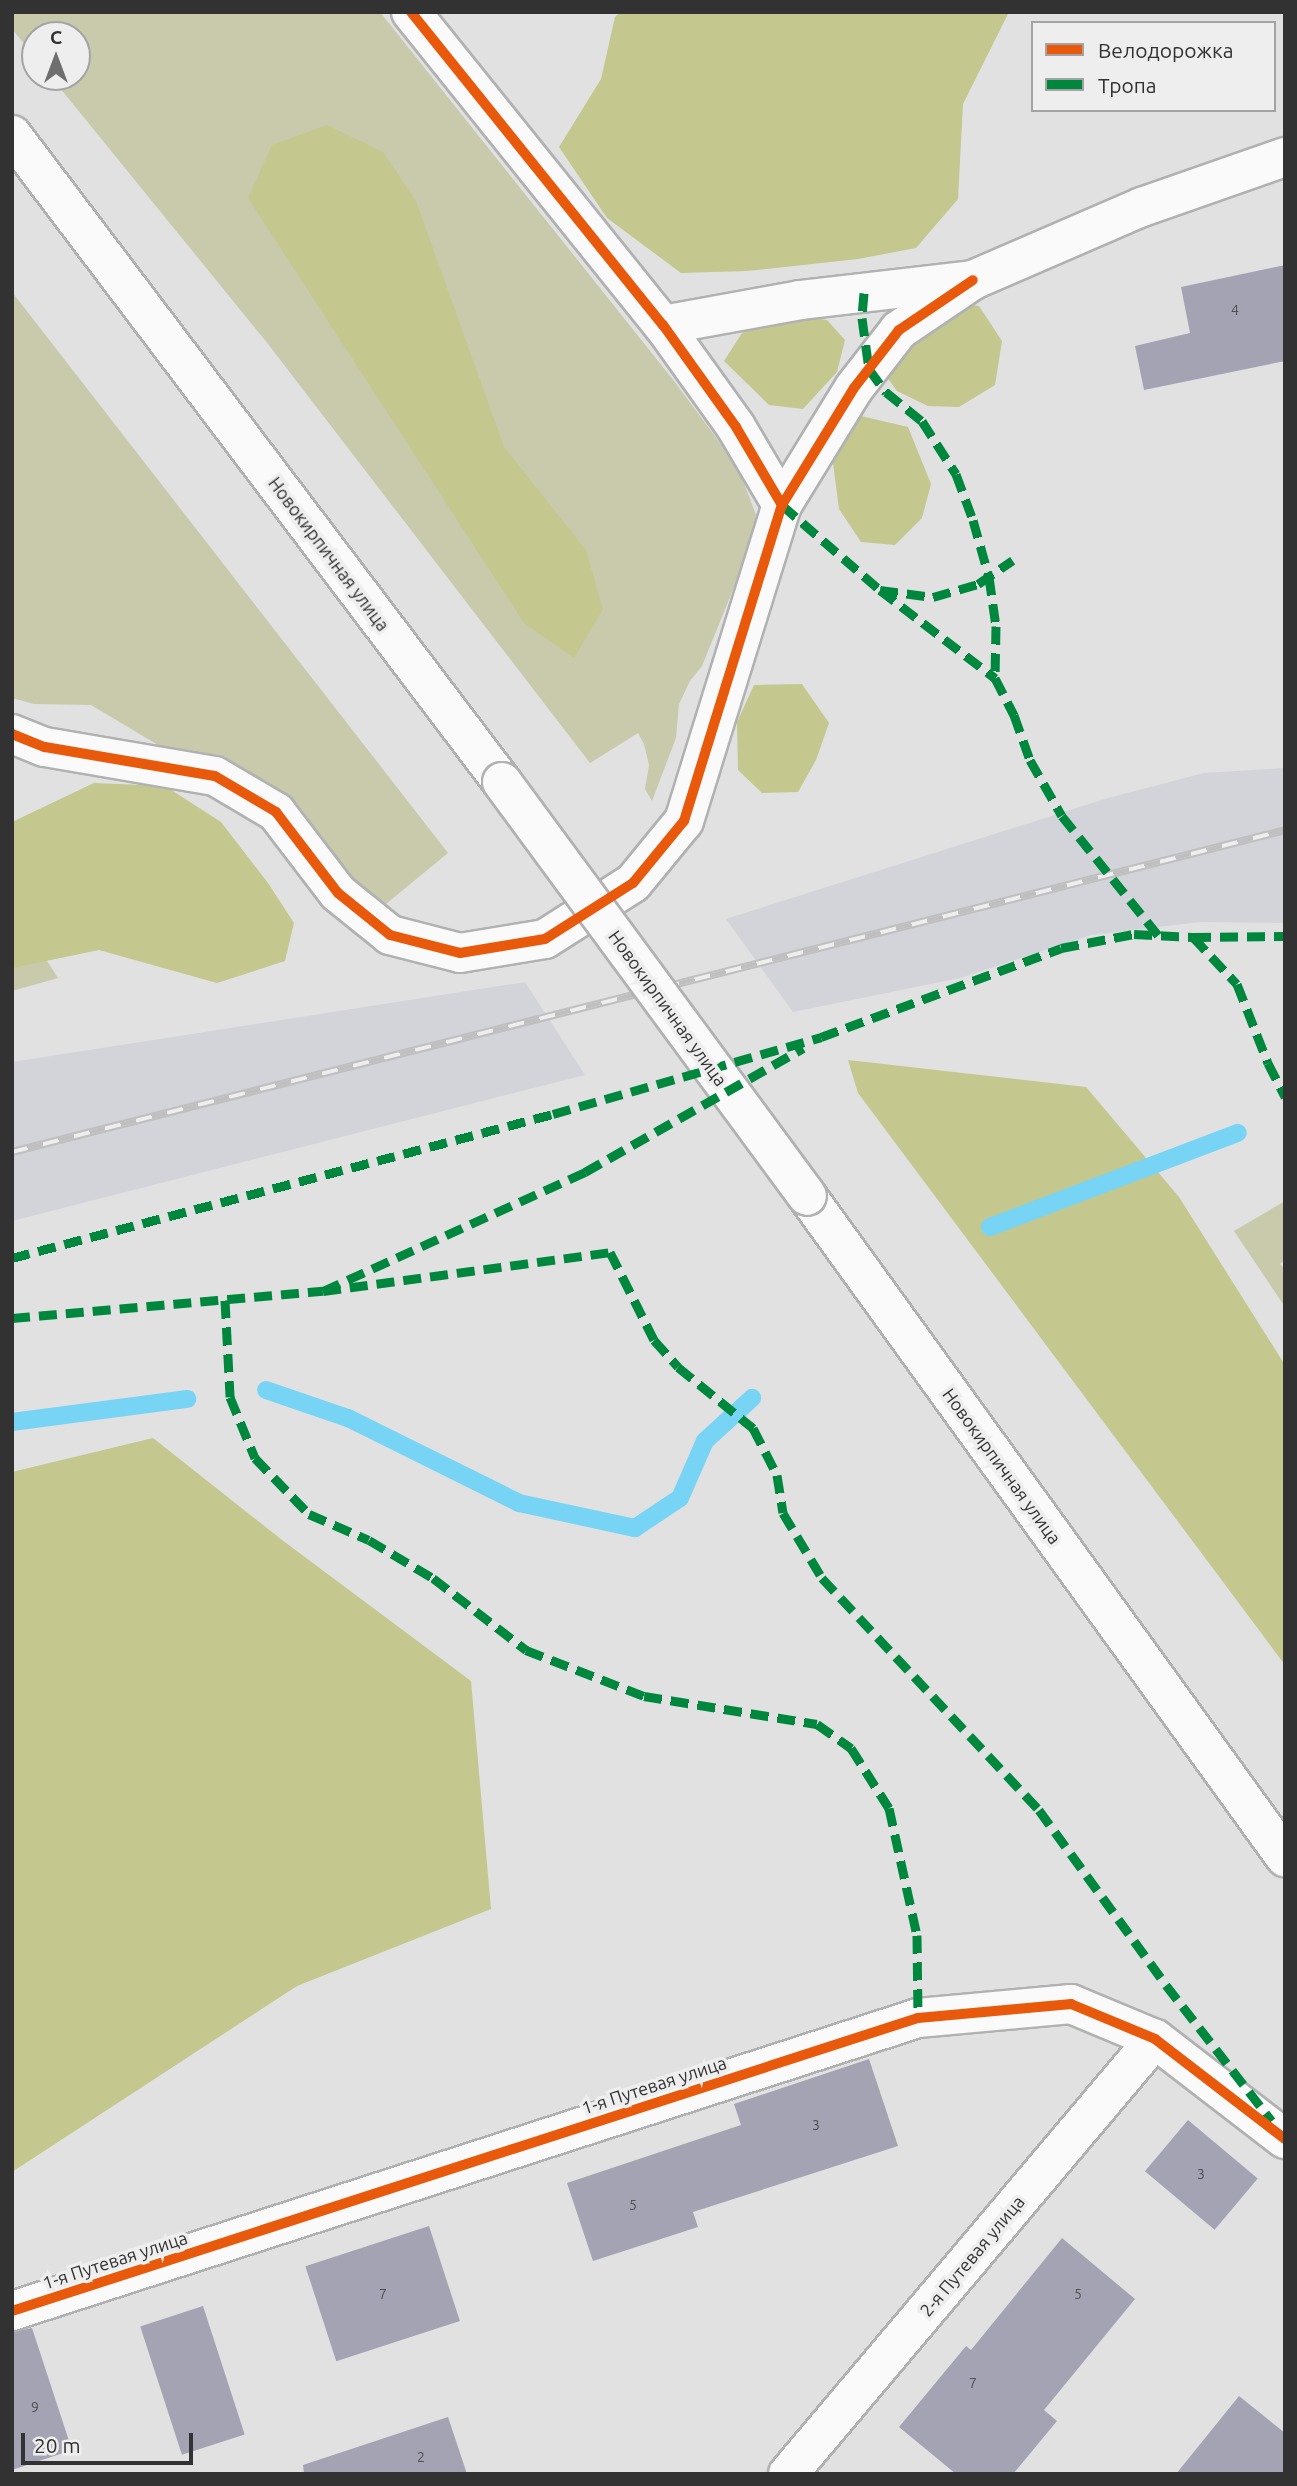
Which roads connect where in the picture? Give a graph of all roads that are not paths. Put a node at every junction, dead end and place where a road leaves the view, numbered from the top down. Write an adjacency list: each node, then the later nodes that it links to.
1 (411, 12): 5 (street)
2 (12, 135): 8 (street, Новокирпичная улица, bridge)
3 (1285, 157): 4 (street)
4 (973, 280): 5 (street); 6 (street)
5 (663, 325): 6 (street)
6 (782, 505): 7 (street)
7 (12, 734)
8 (1285, 1857)
9 (1155, 2039): 10 (street, 1-я Путевая улица); 11 (street, 1-я Путевая улица); 12 (street, 2-я Путевая улица)
10 (1285, 2139)
11 (12, 2311)
12 (788, 2474)

